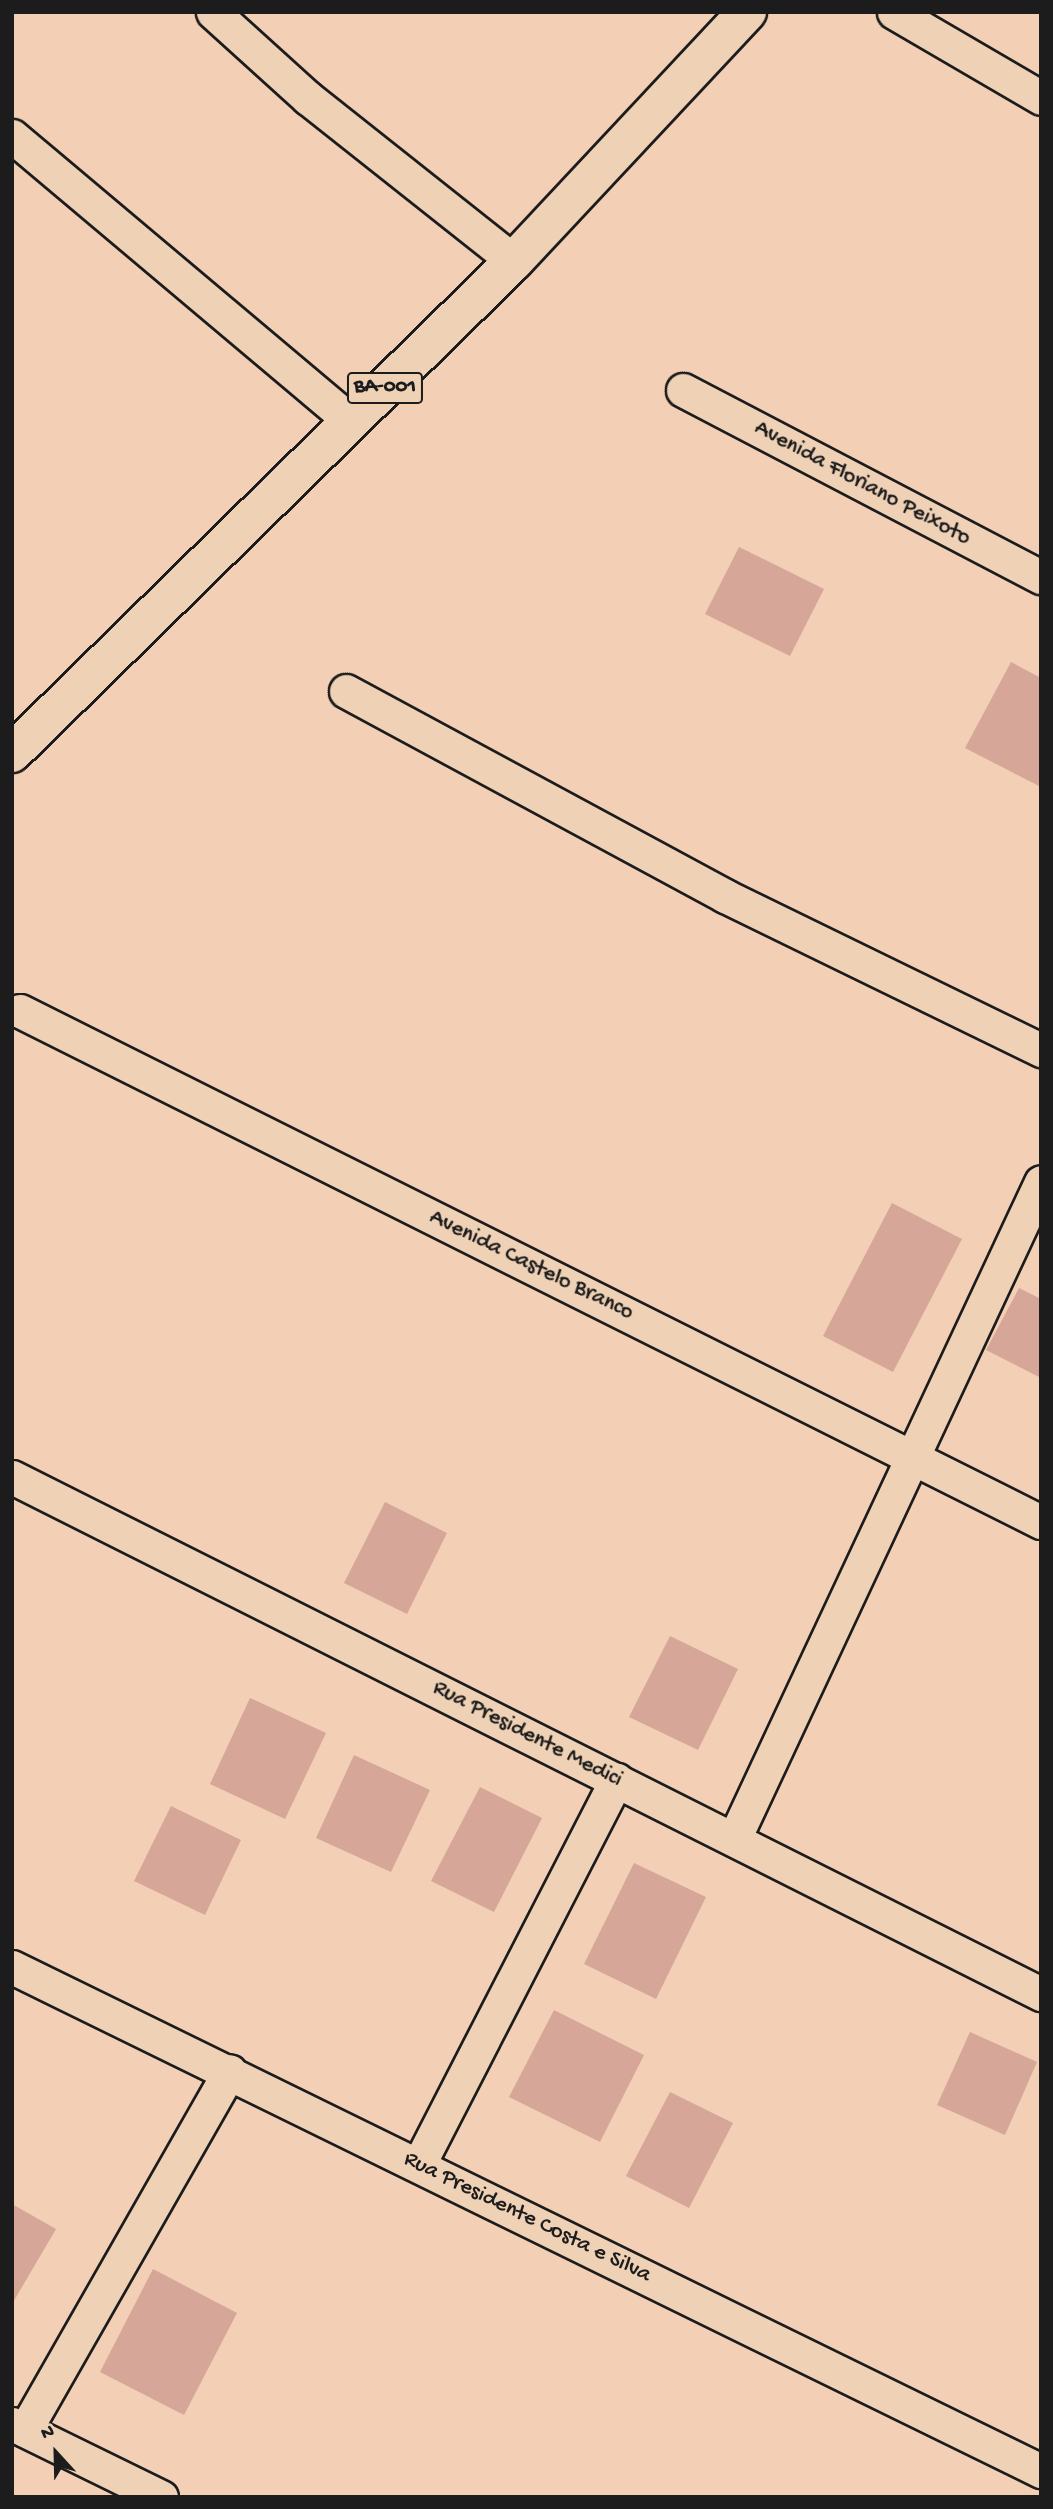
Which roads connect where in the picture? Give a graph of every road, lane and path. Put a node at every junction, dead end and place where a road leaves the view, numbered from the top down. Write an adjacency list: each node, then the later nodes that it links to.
1 (213, 12): 6 (street)
2 (747, 12): 6 (main road, BA-001)
3 (894, 12): 4 (street)
4 (1041, 98)
5 (12, 136): 8 (street)
6 (514, 261): 8 (main road, BA-001)
7 (683, 390): 9 (street, Avenida Floriano Peixoto)
8 (351, 421): 11 (main road, BA-001)
9 (1041, 577)
10 (346, 691): 13 (street)
11 (12, 753)
12 (20, 1012): 15 (street, Avenida Castelo Branco)
13 (1041, 1050)
14 (1041, 1182): 15 (street)
15 (917, 1458): 17 (street, Avenida Castelo Branco); 19 (street)
16 (12, 1477): 18 (street, Rua Presidente Medici)
17 (1041, 1522)
18 (617, 1780): 19 (street, Rua Presidente Medici); 23 (street)
19 (734, 1839): 21 (street, Rua Presidente Medici)
20 (12, 1966): 22 (street, Rua Presidente Costa e Silva)
21 (1041, 1994)
22 (230, 2071): 23 (street, Rua Presidente Costa e Silva); 24 (street)
23 (419, 2164): 25 (street, Rua Presidente Costa e Silva)
24 (19, 2427): 26 (street)
25 (1041, 2471)
26 (160, 2497)

